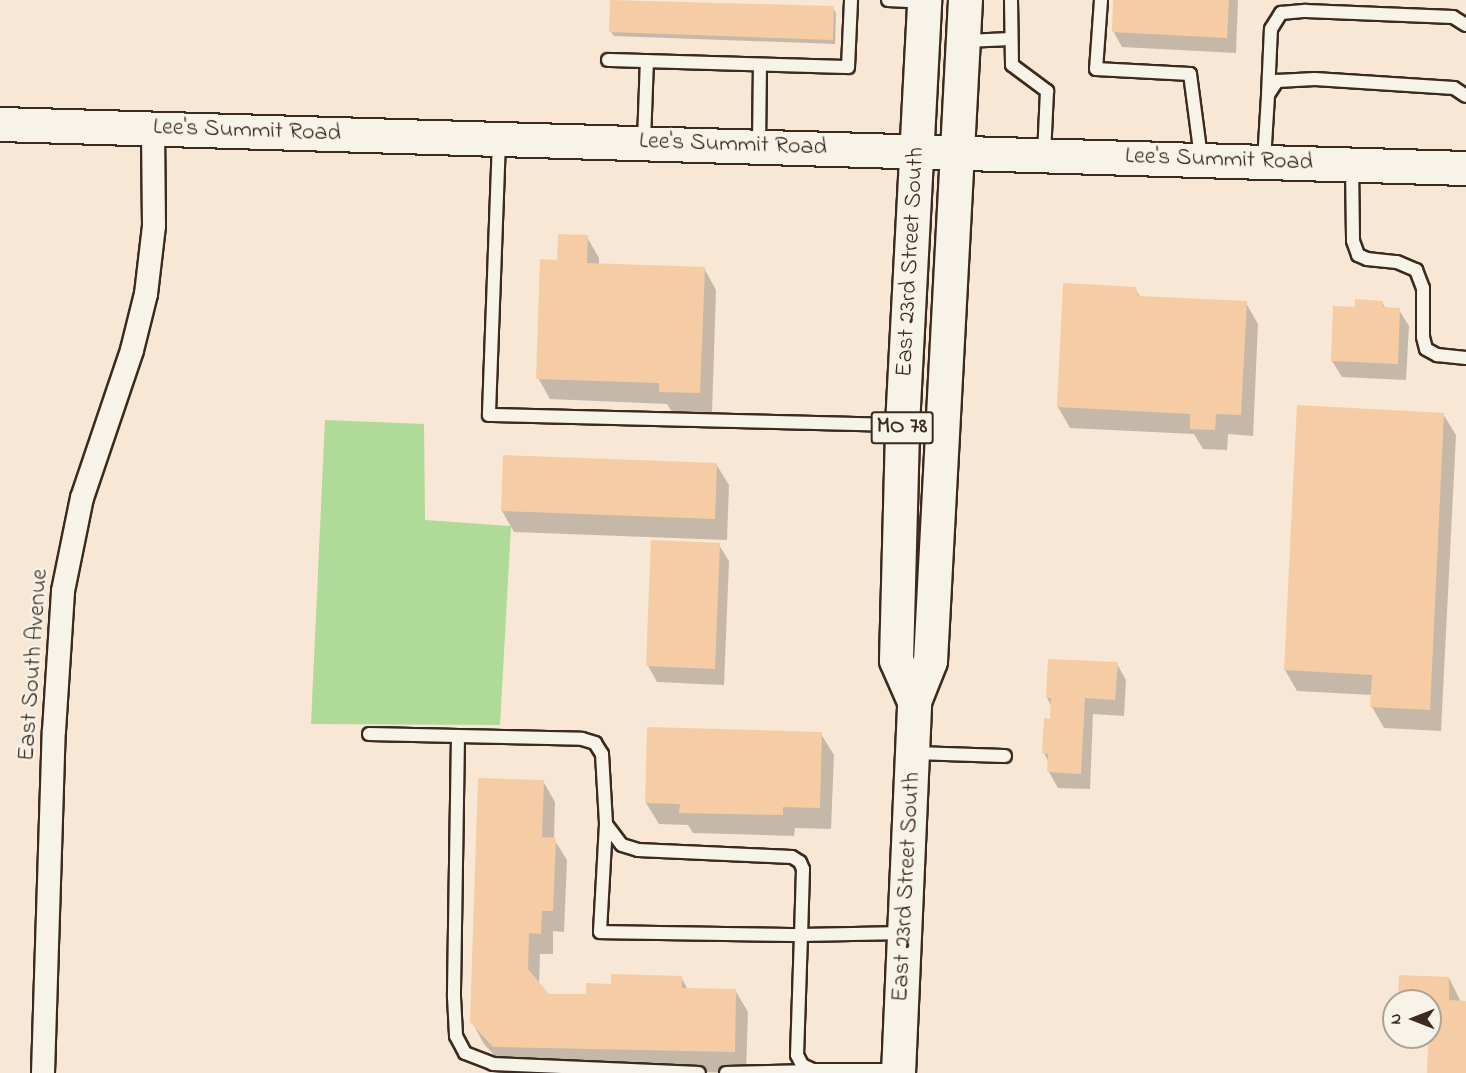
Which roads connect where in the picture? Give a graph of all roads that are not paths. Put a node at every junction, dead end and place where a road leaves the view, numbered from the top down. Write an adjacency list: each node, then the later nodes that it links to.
1 (851, 0): 12 (lane)
2 (888, 0): 6 (lane)
3 (965, 0): 9 (main road, East 23rd Street South / MO 78)
4 (1011, 0): 8 (lane)
5 (1101, 0): 23 (lane)
6 (924, 1): 20 (main road, East 23rd Street South / MO 78)
7 (1466, 25): 13 (lane)
8 (1011, 39): 9 (lane); 22 (lane)
9 (962, 41): 21 (main road, East 23rd Street South / MO 78)
10 (608, 60): 11 (lane)
11 (647, 61): 12 (lane); 18 (lane)
12 (760, 65): 19 (lane)
13 (1268, 95): 14 (lane); 24 (lane)
14 (1466, 96)
15 (0, 124): 16 (main road, Lee's Summit Road)
16 (153, 129): 17 (main road, Lee's Summit Road); 39 (street, East South Avenue)
17 (499, 139): 18 (main road, Lee's Summit Road); 28 (lane)
18 (644, 143): 19 (main road, Lee's Summit Road)
19 (759, 146): 20 (main road, Lee's Summit Road)
20 (917, 150): 21 (main road, Lee's Summit Road); 28 (main road, East 23rd Street South / MO 78)
21 (957, 152): 22 (main road, Lee's Summit Road); 29 (main road, East 23rd Street South / MO 78)
22 (1044, 154): 23 (main road, Lee's Summit Road)
23 (1201, 159): 24 (main road, Lee's Summit Road)
24 (1264, 161): 25 (main road, Lee's Summit Road)
25 (1352, 164): 26 (main road, Lee's Summit Road); 27 (lane)
26 (1466, 168)
27 (1466, 358)
28 (902, 425): 29 (main road, East 23rd Street South / MO 78)
29 (914, 701): 32 (main road, East 23rd Street South / MO 78)
30 (369, 734): 31 (lane)
31 (458, 736): 34 (lane); 40 (lane)
32 (913, 753): 33 (lane); 35 (main road, East 23rd Street South / MO 78)
33 (1005, 756)
34 (606, 824): 36 (lane); 36 (lane)
35 (905, 933): 36 (lane); 38 (main road, East 23rd Street South / MO 78)
36 (801, 935): 37 (lane)
37 (813, 1071): 38 (lane); 41 (lane)
38 (898, 1072)
39 (43, 1073)
40 (699, 1073)
41 (726, 1073)

